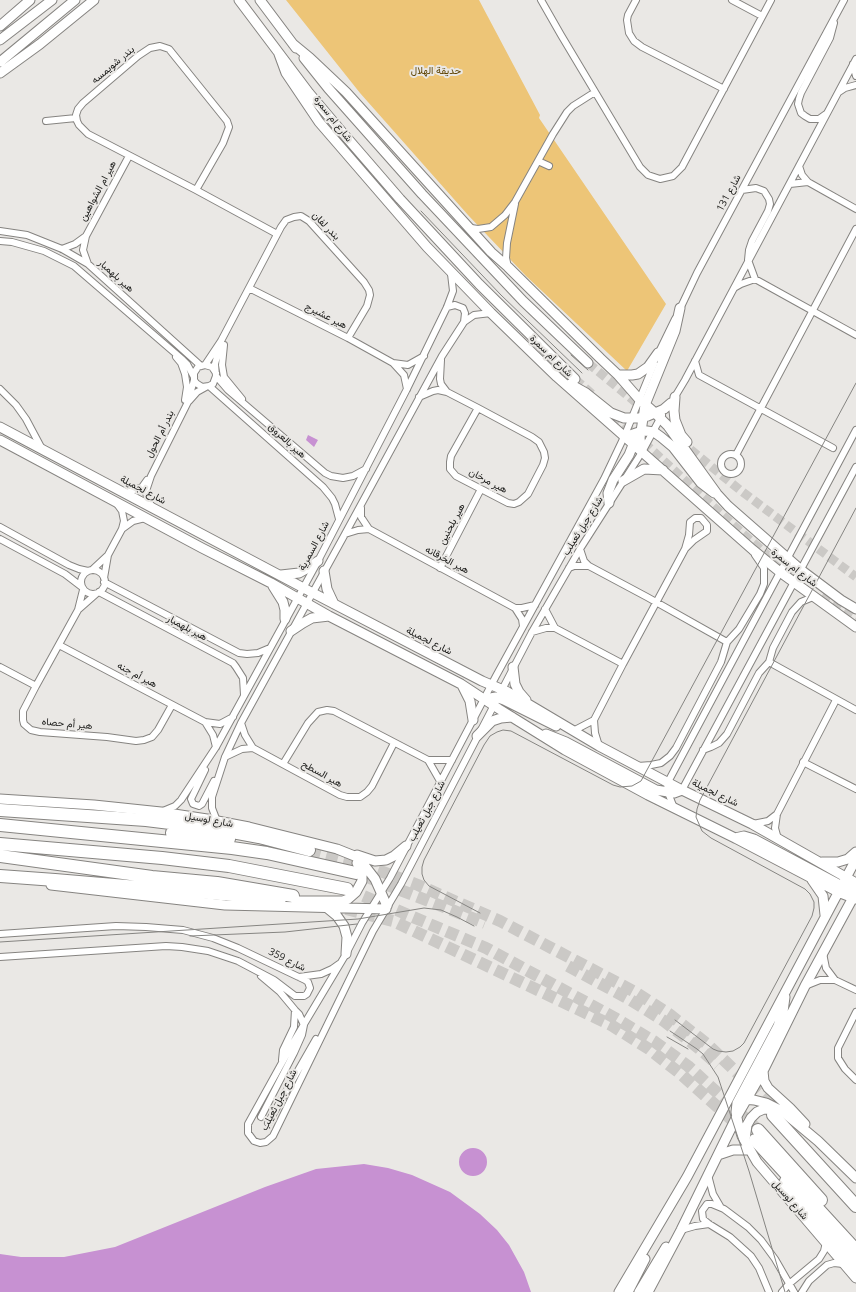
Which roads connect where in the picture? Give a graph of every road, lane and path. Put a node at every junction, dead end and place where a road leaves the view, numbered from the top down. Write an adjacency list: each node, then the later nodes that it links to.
1 (30, 0): 14 (street)
2 (52, 0): 15 (street)
3 (75, 0): 18 (street)
4 (94, 0): 20 (street)
5 (239, 0): 17 (street, شارع ام سمرة)
6 (260, 0): 16 (street, شارع ام سمرة)
7 (541, 0): 24 (street)
8 (636, 0): 23 (street)
9 (732, 0): 12 (street)
10 (771, 0): 12 (street)
11 (844, 0): 13 (street, شارع 131)
12 (762, 16): 23 (street)
13 (834, 18): 26 (street); 36 (street, شارع 131)
14 (0, 26)
15 (0, 40)
16 (293, 44): 39 (street, شارع ام سمرة); 68 (street, شارع ام سمرة)
17 (279, 54): 49 (street, شارع ام سمرة); 75 (street, شارع ام سمرة)
18 (0, 62)
19 (855, 62): 21 (street); 25 (street)
20 (0, 73)
21 (856, 76)
22 (856, 85): 25 (street)
23 (724, 89): 24 (street)
24 (595, 92): 30 (street)
25 (838, 93): 26 (street)
26 (826, 114): 32 (street)
27 (76, 118): 28 (street); 29 (street); 35 (street, بندر شويمسه)
28 (46, 121)
29 (129, 156): 35 (street); 43 (street, هير ام الشواهين)
30 (538, 160): 31 (street); 37 (street)
31 (549, 166)
32 (799, 166): 33 (street); 34 (street)
33 (808, 182): 34 (street); 38 (street)
34 (790, 184): 46 (street)
35 (196, 190): 42 (street)
36 (742, 190): 46 (street); 54 (street, شارع 131)
37 (515, 202): 39 (street); 48 (street)
38 (856, 209)
39 (471, 228): 48 (street, شارع ام سمرة)
40 (856, 229): 55 (street)
41 (0, 231): 45 (street, هير بلهمبار)
42 (277, 234): 51 (street, بندر لفان); 60 (street, بندر لفان)
43 (86, 236): 45 (street, هير ام الشواهين); 47 (street, هير ام الشواهين)
44 (0, 241): 62 (street, هير بلهمبار)
45 (62, 249): 47 (street, هير بلهمبار)
46 (748, 260): 50 (street); 52 (street)
47 (88, 264): 69 (street, هير بلهمبار)
48 (508, 267): 71 (street, شارع ام سمرة)
49 (451, 272): 53 (street, شارع السمرية); 56 (street, شارع ام سمرة)
50 (755, 279): 52 (street); 55 (street)
51 (250, 288): 58 (street, بندر لفان); 60 (street, هير عشيرج)
52 (734, 288): 66 (street)
53 (447, 307): 57 (street); 64 (street, شارع السمرية)
54 (680, 308): 63 (street, شارع 131); 84 (street)
55 (813, 311): 59 (street); 87 (street)
56 (491, 313): 57 (street); 73 (street, شارع ام سمرة)
57 (464, 322): 65 (street, شارع السمرية)
58 (227, 329): 61 (street, بندر لفان); 85 (street, هير بالعروق)
59 (856, 335)
60 (348, 338): 67 (street, هير عشيرج)
61 (221, 342): 69 (street, بندر لفان); 70 (street, بندر لفان)
62 (164, 343): 74 (street, هير بلهمبار); 89 (street, هير بلهمبار)
63 (658, 353): 71 (street); 84 (street, شارع 131)
64 (424, 356): 67 (street); 79 (street, شارع السمرية)
65 (442, 356): 80 (street); 81 (street, شارع السمرية)
66 (695, 361): 72 (street); 76 (street)
67 (393, 363): 79 (street, هير عشيرج)
68 (588, 363)
69 (203, 365): 70 (street); 74 (street)
70 (216, 375): 77 (street); 85 (street, هير بالعروق)
71 (618, 375): 84 (street, شارع ام سمرة)
72 (699, 375): 76 (street); 87 (street)
73 (557, 377): 90 (street); 95 (street, شارع ام سمرة)
74 (194, 378): 77 (street); 83 (street, بندر أم الحول)
75 (575, 379)
76 (685, 380): 82 (street)
77 (207, 387): 83 (street, بندر أم الحول); 116 (street, هير بالعروق)
78 (0, 389): 99 (street)
79 (407, 389): 103 (street, شارع السمرية)
80 (448, 392): 81 (street); 86 (street, هير مرخان)
81 (420, 397): 113 (street, شارع السمرية)
82 (673, 400): 88 (street); 106 (street)
83 (188, 402): 89 (street, بندر أم الحول)
84 (642, 402): 88 (street, شارع ام سمرة); 90 (street)
85 (244, 404): 103 (street, هير بالعروق)
86 (478, 408): 108 (street, هير مرخان); 108 (street, هير مرخان)
87 (761, 408): 98 (street); 101 (street)
88 (658, 415): 90 (street); 94 (street, شارع جبل ثعيلب); 106 (street, شارع ام سمرة)
89 (181, 416): 105 (street, بندر أم الحول)
90 (638, 417): 93 (street); 95 (street, شارع جبل ثعيلب)
91 (0, 427): 99 (street, شارع لجميلة)
92 (856, 430): 126 (street)
93 (639, 432): 94 (street); 95 (street); 97 (street); 100 (street)
94 (654, 432): 100 (street, شارع جبل ثعيلب); 110 (street)
95 (624, 437): 97 (street, شارع ام سمرة); 148 (street, شارع جبل ثعيلب)
96 (0, 440): 111 (street)
97 (634, 445): 100 (street, شارع ام سمرة); 112 (street)
98 (833, 448)
99 (42, 451): 109 (street, شارع لجميلة)
100 (642, 452): 104 (street, شارع ام سمرة); 107 (street, شارع جبل ثعيلب)
101 (736, 455)
102 (856, 467): 131 (street)
103 (366, 469): 116 (street, شارع السمرية)
104 (663, 470): 107 (street); 124 (street, شارع ام سمرة)
105 (151, 476): 109 (street, بندر أم الحول); 114 (street, بندر أم الحول)
106 (704, 476): 110 (street, شارع ام سمرة)
107 (623, 481): 112 (street, شارع جبل ثعيلب)
108 (481, 490): 129 (street, هير بلحنين)
109 (126, 493): 114 (street, شارع لجميلة)
110 (717, 494): 126 (street, شارع ام سمرة)
111 (113, 500): 115 (street); 118 (street)
112 (609, 503): 122 (street, شارع جبل ثعيلب)
113 (361, 506): 119 (street); 120 (street, شارع السمرية)
114 (152, 507): 135 (street, شارع لجميلة)
115 (145, 518): 118 (street); 138 (street)
116 (339, 519): 127 (street, شارع السمرية)
117 (0, 527): 132 (street)
118 (122, 529): 125 (street)
119 (369, 529): 120 (street); 129 (street, هير الخرقانه)
120 (345, 534): 133 (street, شارع السمرية)
121 (0, 539): 140 (street)
122 (580, 549): 128 (street); 130 (street, شارع جبل ثعيلب)
123 (685, 549): 123 (street); 145 (street)
124 (753, 550): 134 (street, شارع ام سمرة); 162 (street)
125 (108, 555): 132 (street); 136 (street)
126 (787, 559): 131 (street, شارع ام سمرة); 134 (street)
127 (318, 561): 135 (street); 139 (street, شارع السمرية)
128 (588, 566): 130 (street); 145 (street)
129 (440, 568): 149 (street, هير الخرقانه)
130 (569, 568): 150 (street, شارع جبل ثعيلب)
131 (800, 570): 137 (street); 151 (street, شارع ام سمرة)
132 (90, 571): 136 (street); 140 (street)
133 (324, 571): 142 (street, شارع السمرية); 147 (street)
134 (780, 572): 137 (street, شارع ام سمرة); 201 (street)
135 (282, 575): 139 (street, شارع لجميلة)
136 (104, 580): 141 (street); 164 (street, هير بلهمبار)
137 (794, 582): 143 (street, شارع ام سمرة); 155 (street)
138 (271, 583): 144 (street); 154 (street)
139 (303, 587): 142 (street, شارع لجميلة); 144 (street, شارع السمرية)
140 (82, 588): 141 (street); 152 (street, هير أم حصاه)
141 (97, 593): 152 (street, هير أم حصاه); 174 (street, هير بلهمبار)
142 (313, 593): 146 (street, شارع السمرية); 147 (street, شارع لجميلة)
143 (813, 596): 157 (street, شارع ام سمرة); 160 (street)
144 (297, 598): 146 (street); 154 (street, شارع السمرية)
145 (656, 602): 162 (street); 166 (street)
146 (307, 604): 153 (street); 159 (street, شارع السمرية)
147 (334, 604): 170 (street, شارع لجميلة)
148 (535, 605): 149 (street); 156 (street, شارع جبل ثعيلب)
149 (515, 608): 156 (street)
150 (545, 609): 158 (street); 161 (street, شارع جبل ثعيلب)
151 (856, 609)
152 (78, 610): 163 (street, هير أم حصاه)
153 (329, 616): 159 (street); 169 (street)
154 (285, 619): 164 (street, شارع السمرية)
155 (771, 625): 160 (street); 193 (street)
156 (523, 626): 170 (street, شارع جبل ثعيلب)
157 (856, 627)
158 (555, 628): 161 (street); 166 (street)
159 (291, 631): 185 (street, شارع السمرية)
160 (782, 631): 165 (street)
161 (532, 632): 167 (street, شارع جبل ثعيلب)
162 (727, 642): 199 (street)
163 (59, 644): 171 (street, هير أم حصاه); 178 (street, هير أم جنه)
164 (270, 648): 174 (street, شارع السمرية)
165 (769, 662): 175 (street); 193 (street)
166 (623, 664): 183 (street)
167 (513, 667): 172 (street, شارع جبل ثعيلب); 177 (street)
168 (0, 668): 171 (street)
169 (461, 684): 173 (street); 182 (street)
170 (491, 685): 172 (street, شارع لجميلة); 173 (street, شارع جبل ثعيلب)
171 (36, 686): 178 (street, هير أم حصاه)
172 (502, 689): 173 (street); 176 (street, شارع جبل ثعيلب); 177 (street, شارع لجميلة)
173 (486, 696): 176 (street); 182 (street, شارع جبل ثعيلب)
174 (244, 697): 180 (street, شارع السمرية)
175 (836, 700): 179 (street); 197 (street)
176 (496, 702): 181 (street); 187 (street); 188 (street, شارع جبل ثعيلب)
177 (530, 704): 187 (street, شارع لجميلة)
178 (172, 705): 184 (street, هير أم جنه)
179 (856, 710)
180 (234, 716): 184 (street, هير أم جنه); 191 (street, شارع السمرية)
181 (512, 717): 186 (street); 188 (street)
182 (473, 720): 196 (street, شارع جبل ثعيلب)
183 (594, 720): 187 (street); 190 (street)
184 (205, 722): 191 (street)
185 (241, 723): 192 (street); 194 (street, شارع السمرية)
186 (535, 730): 204 (street); 206 (street)
187 (572, 730): 190 (street, شارع لجميلة)
188 (477, 736): 230 (street, شارع جبل ثعيلب)
189 (394, 743): 195 (street); 198 (street); 198 (street, هير السطح)
190 (599, 746): 199 (street, شارع لجميلة)
191 (216, 747): 194 (street); 208 (street, شارع السمرية)
192 (253, 748): 194 (street); 198 (street, هير السطح)
193 (703, 750): 203 (street)
194 (225, 757): 210 (street, شارع السمرية)
195 (428, 760): 196 (street); 200 (street)
196 (452, 760): 200 (street, شارع جبل ثعيلب)
197 (803, 762): 202 (street); 209 (street)
198 (283, 764)
199 (638, 766): 201 (street, شارع لجميلة)
200 (440, 781): 216 (street, شارع جبل ثعيلب)
201 (668, 782): 203 (street, شارع لجميلة); 204 (street)
202 (856, 789)
203 (682, 790): 204 (street); 212 (street, شارع لجميلة)
204 (667, 793): 206 (street)
205 (0, 799): 208 (street, شارع لوسيل)
206 (675, 809): 213 (street)
207 (0, 810): 211 (highway)
208 (162, 812): 210 (street, شارع لوسيل)
209 (777, 814): 212 (street); 214 (street)
210 (217, 821): 218 (street, شارع لوسيل)
211 (0, 824): 222 (highway)
212 (752, 824): 214 (street, شارع لجميلة)
213 (735, 838): 224 (street); 225 (street)
214 (778, 839): 221 (street, شارع لجميلة)
215 (0, 844): 226 (highway)
216 (406, 846): 218 (street); 227 (street, شارع جبل ثعيلب)
217 (856, 852): 221 (street)
218 (349, 853): 227 (street, شارع لوسيل); 228 (street)
219 (0, 856): 223 (highway)
220 (856, 859): 225 (street)
221 (820, 862): 225 (street, شارع لجميلة)
222 (356, 873)
223 (0, 877): 228 (street)
224 (810, 877): 225 (street); 232 (street)
225 (851, 887): 232 (street); 234 (street)
226 (347, 889)
227 (381, 893): 230 (street, شارع لوسيل); 231 (street, شارع جبل ثعيلب)
228 (257, 906): 229 (street)
229 (326, 907): 231 (street); 236 (street)
230 (386, 907): 231 (street); 241 (street, شارع جبل ثعيلب)
231 (371, 908): 236 (street, شارع جبل ثعيلب)
232 (826, 916): 243 (street)
233 (0, 934): 238 (street, شارع 359)
234 (823, 954): 239 (street); 240 (street)
235 (0, 957): 237 (street, شارع 359)
236 (344, 958): 238 (street); 246 (street, شارع جبل ثعيلب)
237 (254, 969): 238 (street, شارع 359); 244 (street)
238 (297, 977)
239 (835, 980): 240 (street); 242 (street)
240 (805, 986): 248 (street)
241 (345, 990): 247 (street, شارع جبل ثعيلب); 255 (street)
242 (856, 990)
243 (786, 991): 250 (street); 251 (street)
244 (295, 1010): 246 (street); 247 (street)
245 (856, 1012): 249 (street)
246 (304, 1025): 247 (street, شارع جبل ثعيلب); 254 (street)
247 (282, 1062)
248 (762, 1071): 250 (street); 259 (street)
249 (856, 1080)
250 (743, 1099): 251 (street); 252 (street); 253 (street)
251 (720, 1115): 256 (street)
252 (781, 1115): 257 (street); 259 (street); 266 (highway); 268 (highway)
253 (737, 1116): 257 (street, شارع لوسيل); 258 (street)
254 (261, 1117)
255 (268, 1123)
256 (711, 1132): 258 (street); 263 (street)
257 (752, 1140): 260 (street); 261 (highway); 271 (highway, شارع لوسيل); 272 (street, شارع لوسيل)
258 (724, 1141): 260 (street)
259 (818, 1141): 264 (street)
260 (718, 1155): 262 (street)
261 (780, 1167): 273 (highway); 274 (highway)
262 (708, 1175): 265 (street); 267 (street)
263 (687, 1177): 278 (street); 279 (street)
264 (856, 1178)
265 (700, 1190): 270 (street); 280 (street)
266 (856, 1195)
267 (720, 1206): 269 (street); 277 (street)
268 (856, 1206)
269 (709, 1224): 270 (street); 276 (street)
270 (681, 1230): 281 (street)
271 (856, 1238)
272 (826, 1242): 274 (street, شارع لوسيل); 277 (street)
273 (856, 1250)
274 (850, 1265): 275 (street, شارع لوسيل); 286 (street)
275 (856, 1278)
276 (765, 1281): 282 (street); 283 (street)
277 (789, 1284): 284 (street); 285 (street)
278 (620, 1292)
279 (628, 1292)
280 (639, 1292)
281 (648, 1292)
282 (764, 1292)
283 (770, 1292)
284 (782, 1292)
285 (794, 1292)
286 (802, 1292)

